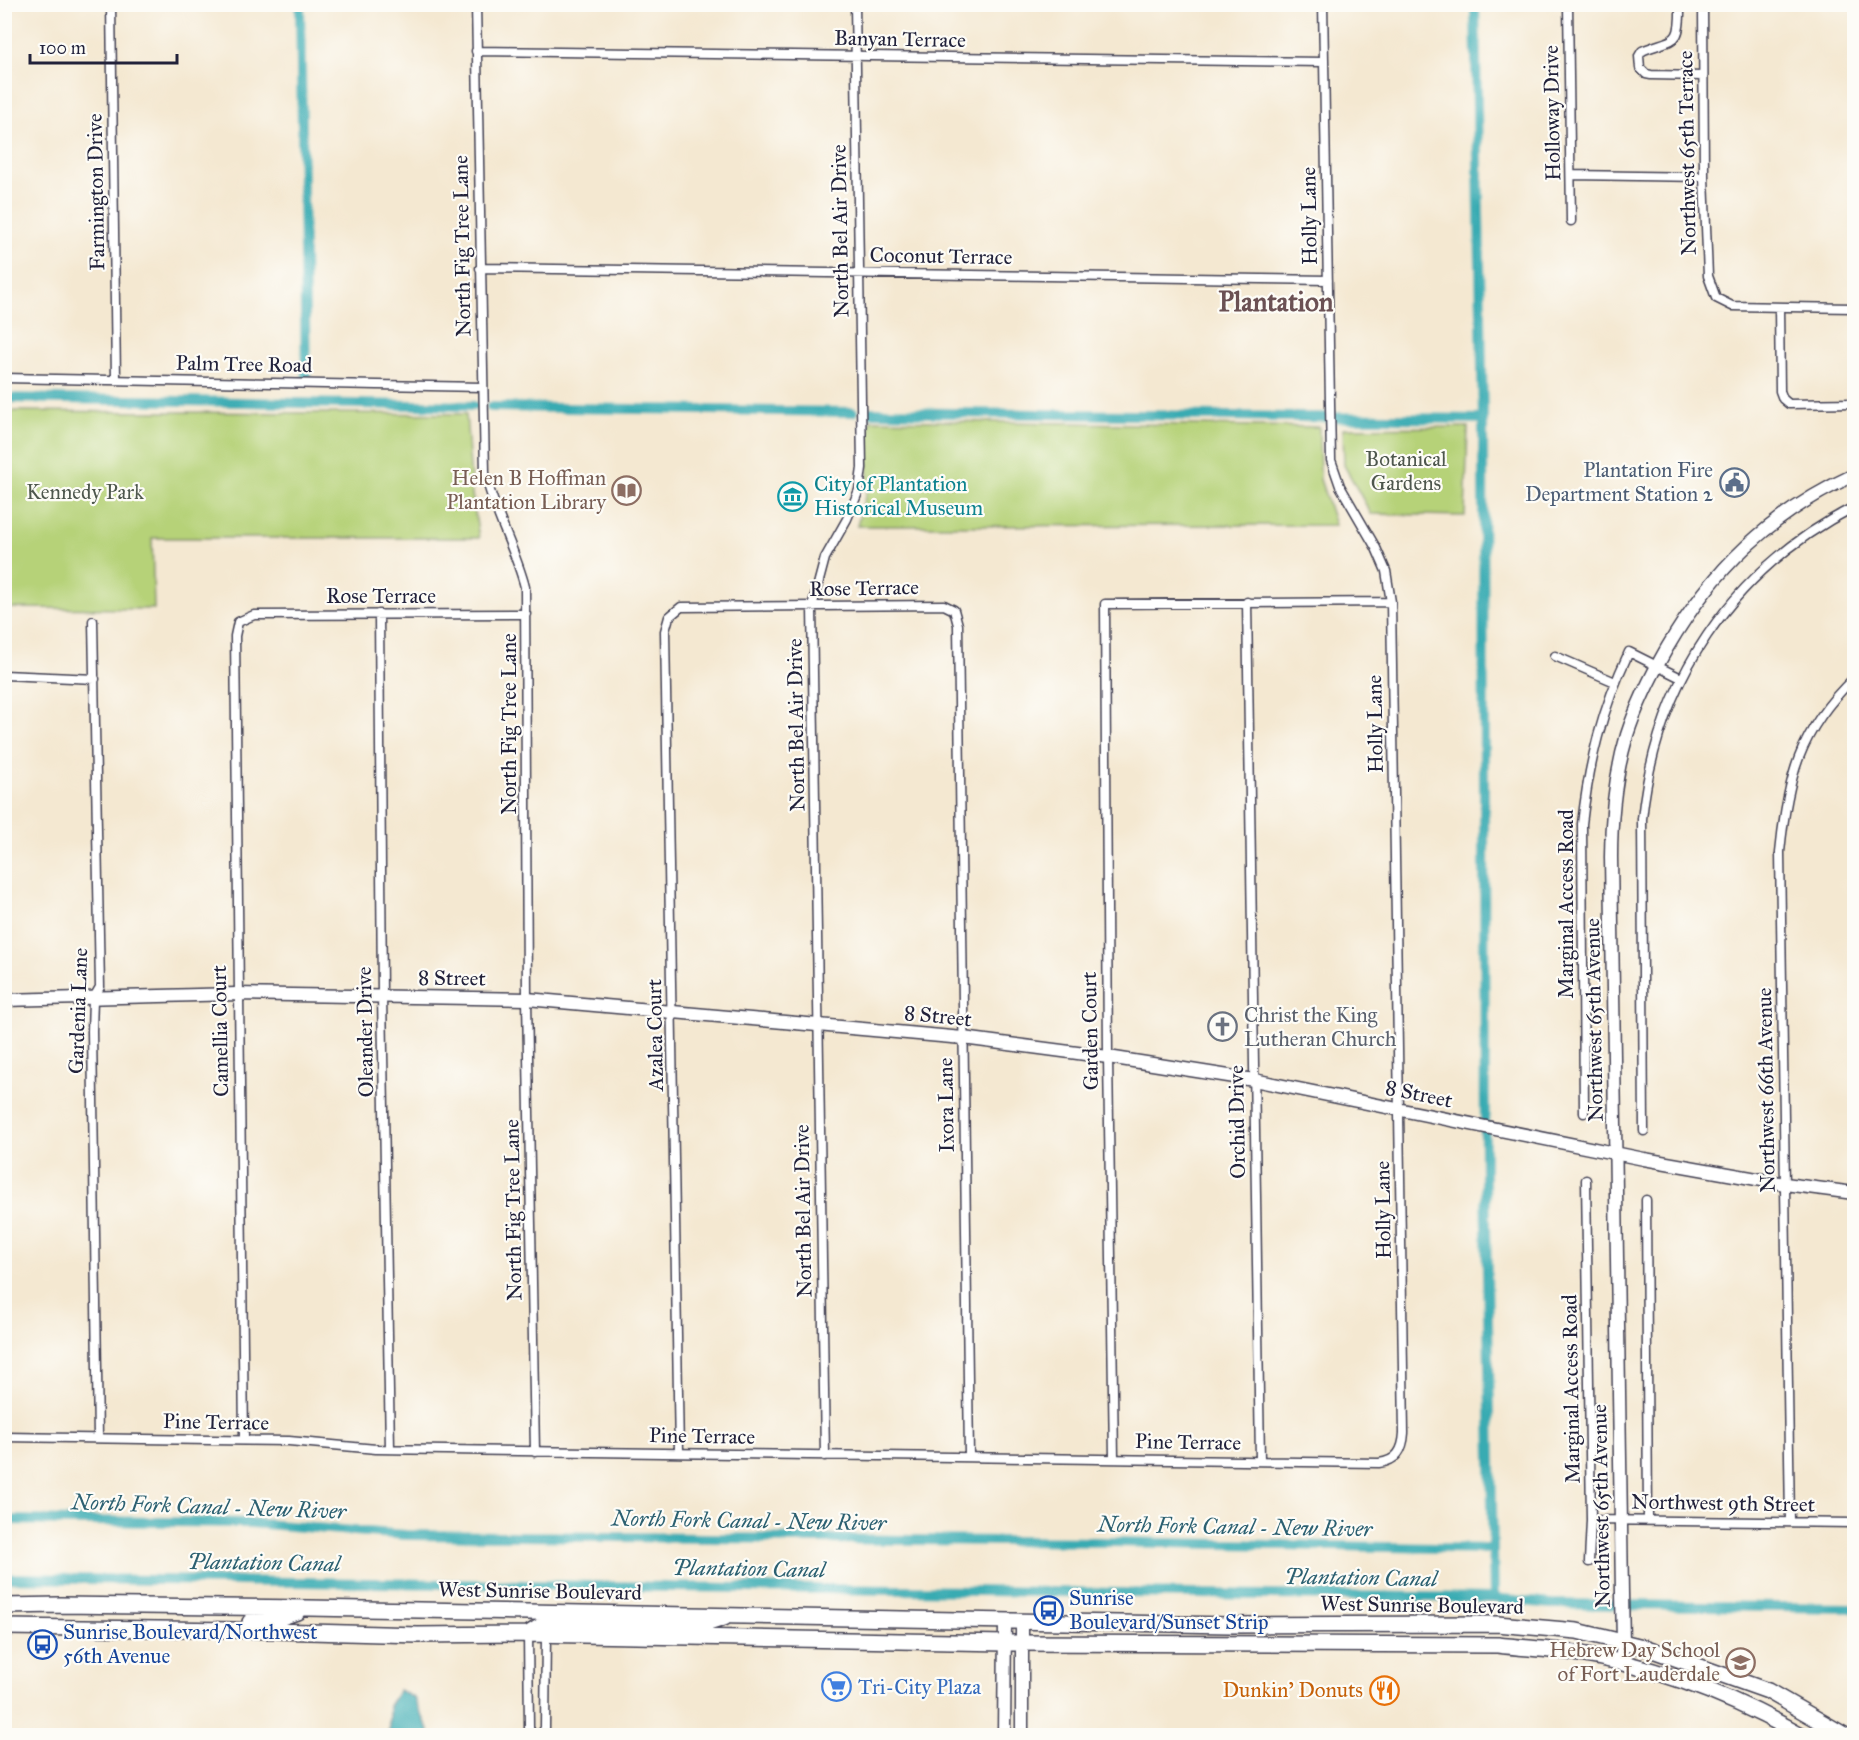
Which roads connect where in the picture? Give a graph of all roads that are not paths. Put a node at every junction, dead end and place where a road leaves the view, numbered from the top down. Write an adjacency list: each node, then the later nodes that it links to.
1 (111, 4): 21 (street, Farmington Drive)
2 (476, 4): 8 (street, North Fig Tree Lane)
3 (855, 4): 9 (street, North Bel Air Drive)
4 (1323, 4): 10 (street, Holly Lane)
5 (1568, 4): 12 (street, Holloway Drive)
6 (1680, 4): 11 (street)
7 (1703, 4): 11 (street, Northwest 65th Terrace)
8 (476, 51): 9 (street, Banyan Terrace); 15 (street, North Fig Tree Lane)
9 (856, 57): 10 (street, Banyan Terrace); 16 (street, North Bel Air Drive)
10 (1324, 62): 17 (street, Holly Lane)
11 (1703, 76): 13 (street, Northwest 65th Terrace)
12 (1571, 175): 13 (street); 14 (street, Holloway Drive)
13 (1704, 177): 18 (street, Northwest 65th Terrace)
14 (1571, 221)
15 (480, 268): 16 (street, Coconut Terrace); 22 (street, North Fig Tree Lane)
16 (859, 273): 17 (street, Coconut Terrace); 28 (street, North Bel Air Drive)
17 (1328, 279): 27 (street, Holly Lane)
18 (1779, 307): 19 (street); 23 (street)
19 (1854, 308)
20 (4, 378): 21 (street, Palm Tree Road)
21 (116, 380): 22 (street, Palm Tree Road)
22 (482, 387): 31 (street, North Fig Tree Lane)
23 (1854, 403)
24 (1854, 475): 36 (street, Northwest 65th Avenue)
25 (1854, 507): 38 (street)
26 (1247, 602): 27 (street); 50 (street, Garden Court); 51 (street, Orchid Drive)
27 (1391, 602): 52 (street, Holly Lane)
28 (812, 608): 29 (street, Rose Terrace); 32 (street, Rose Terrace); 48 (street, North Bel Air Drive)
29 (954, 610): 49 (street, Ixora Lane)
30 (379, 614): 31 (street, Rose Terrace); 34 (street, Rose Terrace); 43 (street, Oleander Drive)
31 (526, 614): 45 (street, North Fig Tree Lane)
32 (669, 617): 47 (street, Azalea Court)
33 (93, 621): 40 (street, Gardenia Lane)
34 (238, 622): 42 (street, Camellia Court)
35 (1555, 656): 41 (street)
36 (1657, 666): 38 (street, Marginal Access Road); 41 (street, Marginal Access Road); 55 (street, Northwest 65th Avenue)
37 (4, 675): 40 (street)
38 (1681, 678): 54 (street)
39 (1854, 678): 57 (street, Northwest 66th Avenue)
40 (95, 679): 44 (street, Gardenia Lane)
41 (1615, 682): 53 (street, Marginal Access Road)
42 (237, 994): 43 (street, 8 Street); 44 (street, 8 Street); 62 (street, Camellia Court)
43 (382, 996): 45 (street, 8 Street); 63 (street, Oleander Drive)
44 (93, 999): 46 (street, 8 Street); 61 (street, Gardenia Lane)
45 (527, 999): 47 (street, 8 Street); 64 (street, North Fig Tree Lane)
46 (4, 1000)
47 (672, 1011): 48 (street, 8 Street); 65 (street, Azalea Court)
48 (817, 1024): 49 (street, 8 Street); 67 (street, North Bel Air Drive)
49 (963, 1038): 50 (street, 8 Street); 68 (street, Ixora Lane)
50 (1108, 1057): 51 (street, 8 Street); 69 (street, Garden Court)
51 (1254, 1080): 52 (street, 8 Street); 70 (street, Orchid Drive)
52 (1400, 1109): 55 (street, 8 Street); 66 (street, Holly Lane)
53 (1584, 1113)
54 (1644, 1131)
55 (1615, 1153): 57 (street, 8 Street); 71 (street, Northwest 65th Avenue)
56 (1586, 1180): 73 (street, Marginal Access Road)
57 (1785, 1184): 58 (street, 8 Street); 74 (street, Northwest 66th Avenue)
58 (1854, 1193)
59 (1646, 1200): 72 (street)
60 (4, 1437): 61 (street, Pine Terrace)
61 (98, 1438): 62 (street, Pine Terrace)
62 (244, 1440): 63 (street, Pine Terrace)
63 (390, 1449): 64 (street, Pine Terrace)
64 (535, 1452): 65 (street, Pine Terrace)
65 (679, 1453): 67 (street, Pine Terrace)
66 (1397, 1455): 70 (street, Pine Terrace)
67 (825, 1456): 68 (street, Pine Terrace)
68 (969, 1457): 69 (street, Pine Terrace)
69 (1114, 1458): 70 (street, Pine Terrace)
70 (1260, 1461)
71 (1621, 1519): 72 (street, Northwest 9th Street); 73 (street, Northwest 9th Street); 88 (street, Northwest 65th Avenue)
72 (1648, 1519): 74 (street, Northwest 9th Street)
73 (1591, 1520): 76 (street, Marginal Access Road)
74 (1790, 1521): 75 (street, Northwest 9th Street)
75 (1854, 1523)
76 (1589, 1562)
77 (4, 1606): 78 (highway, West Sunrise Boulevard)
78 (308, 1608): 79 (highway, West Sunrise Boulevard); 84 (highway)
79 (525, 1612): 80 (highway, West Sunrise Boulevard); 86 (highway)
80 (733, 1615): 81 (highway, West Sunrise Boulevard); 85 (highway)
81 (1005, 1622): 82 (highway, West Sunrise Boulevard); 89 (street)
82 (1022, 1622): 88 (highway, West Sunrise Boulevard); 90 (street)
83 (4, 1627): 84 (highway, West Sunrise Boulevard)
84 (235, 1630): 86 (highway, West Sunrise Boulevard)
85 (528, 1634): 86 (highway, West Sunrise Boulevard); 87 (highway, West Sunrise Boulevard); 94 (street)
86 (418, 1635)
87 (546, 1635): 89 (highway, West Sunrise Boulevard); 95 (street)
88 (1623, 1642): 91 (street, Northwest 65th Avenue); 93 (highway, West Sunrise Boulevard)
89 (1005, 1643): 90 (highway, West Sunrise Boulevard); 96 (street)
90 (1021, 1643): 91 (highway, West Sunrise Boulevard); 97 (street)
91 (1621, 1662): 92 (highway, West Sunrise Boulevard)
92 (1724, 1697): 93 (highway); 98 (highway, West Sunrise Boulevard)
93 (1815, 1717): 99 (highway, West Sunrise Boulevard)
94 (533, 1736)
95 (540, 1736)
96 (1004, 1736)
97 (1022, 1736)
98 (1803, 1736)
99 (1846, 1736)

